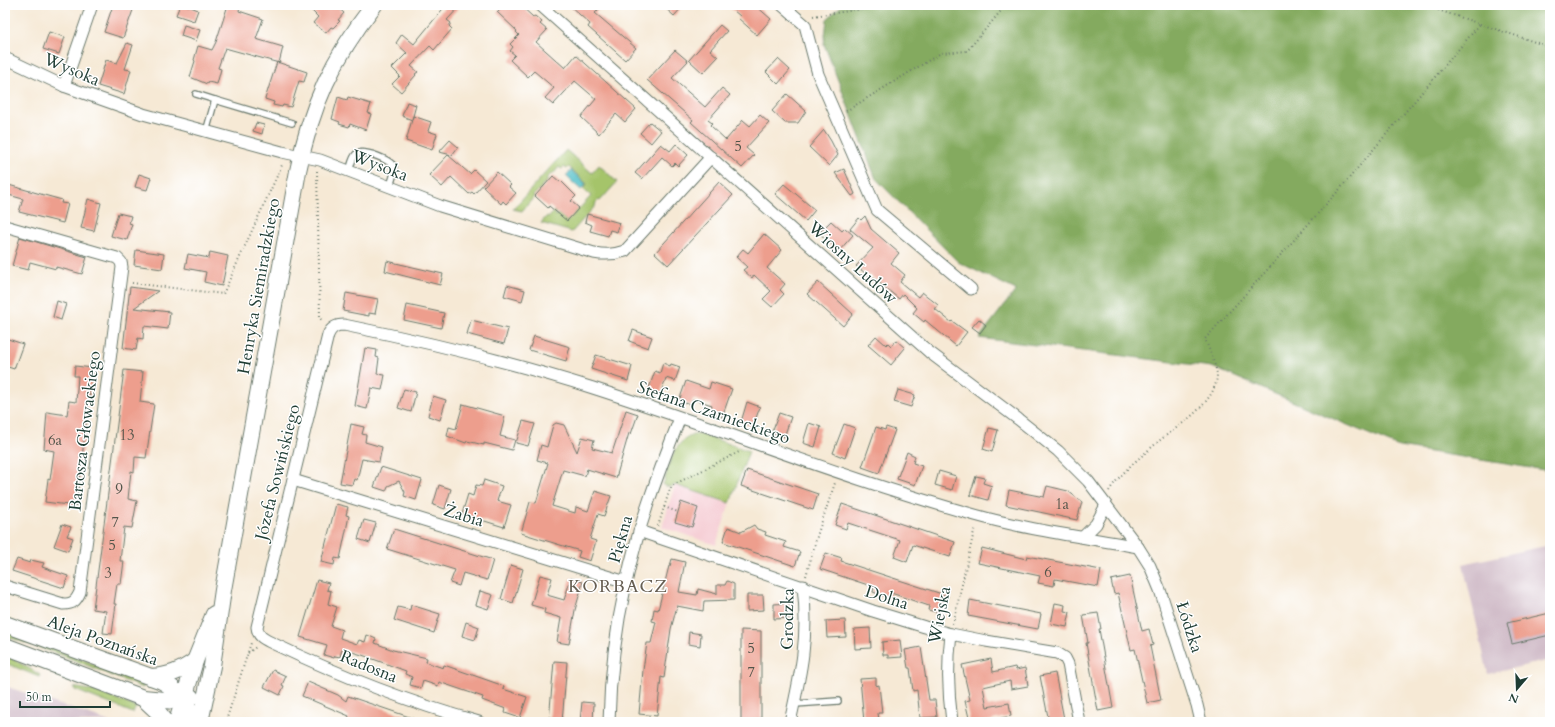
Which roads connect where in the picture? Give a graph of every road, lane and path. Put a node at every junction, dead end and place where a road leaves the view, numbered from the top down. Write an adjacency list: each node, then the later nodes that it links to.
1 (92, 5): 12 (street)
2 (374, 5): 18 (main road, Henryka Siemiradzkiego)
3 (540, 5): 19 (street, Wiosny Ludów)
4 (782, 5): 15 (street)
5 (891, 5): 8 (path)
6 (1006, 5): 15 (path)
7 (1423, 5): 9 (path)
8 (813, 16)
9 (1480, 24): 10 (path); 32 (path)
10 (1550, 48)
11 (5, 58): 12 (street, Wysoka)
12 (64, 86): 17 (street, Wysoka)
13 (196, 94): 14 (lane)
14 (215, 100): 16 (lane); 17 (lane)
15 (837, 117): 26 (street)
16 (292, 123)
17 (206, 132): 18 (street, Wysoka)
18 (301, 155): 22 (street, Wysoka); 43 (main road, Henryka Siemiradzkiego)
19 (710, 157): 23 (street, Wysoka); 32 (street, Wiosny Ludów)
20 (284, 160): 25 (path)
21 (318, 166): 27 (path)
22 (349, 171): 23 (street, Wysoka); 23 (lane)
23 (390, 187)
24 (5, 226): 25 (street, Bartosza Głowackiego)
25 (120, 281): 41 (street, Bartosza Głowackiego)
26 (971, 289)
27 (333, 327): 28 (street, Stefana Czarnieckiego); 31 (street, Józefa Sowińskiego)
28 (680, 418): 29 (street, Stefana Czarnieckiego); 36 (street, Piękna)
29 (747, 441): 30 (street, Stefana Czarnieckiego); 33 (path)
30 (839, 472): 35 (street, Stefana Czarnieckiego); 42 (path, Grodzka)
31 (293, 480): 40 (street, Żabia); 45 (street, Józefa Sowińskiego)
32 (1104, 503): 38 (street); 39 (street, Wiosny Ludów)
33 (664, 507): 34 (path); 37 (path)
34 (678, 512)
35 (978, 516): 38 (street, Stefana Czarnieckiego); 46 (path, Wiejska)
36 (639, 531): 37 (street, Dolna); 40 (street, Piękna)
37 (654, 536): 42 (street, Dolna)
38 (1083, 537): 39 (street, Stefana Czarnieckiego)
39 (1138, 547): 64 (street, Łódzka)
40 (626, 582): 60 (street, Piękna)
41 (5, 586)
42 (803, 586): 46 (street, Dolna); 54 (street, Grodzka)
43 (223, 590): 48 (main road, Henryka Siemiradzkiego); 50 (main road, Henryka Siemiradzkiego)
44 (5, 624): 49 (main road, Aleja Poznańska)
45 (257, 627): 55 (path); 59 (street, Radosna)
46 (951, 634): 62 (street, Wiejska); 63 (street, Dolna)
47 (5, 646): 51 (main road)
48 (196, 662): 49 (main road); 52 (main road, Henryka Siemiradzkiego)
49 (151, 677): 52 (main road, Aleja Poznańska)
50 (208, 684): 52 (main road); 55 (main road, Henryka Siemiradzkiego)
51 (143, 698): 52 (main road); 56 (main road)
52 (183, 699): 57 (main road, Henryka Siemiradzkiego); 58 (main road, Aleja Poznańska)
53 (838, 701): 54 (lane)
54 (794, 704): 61 (street, Grodzka)
55 (206, 720)
56 (166, 722)
57 (177, 722)
58 (194, 722)
59 (479, 722)
60 (609, 722)
61 (790, 722)
62 (952, 722)
63 (1079, 722)
64 (1200, 722)

